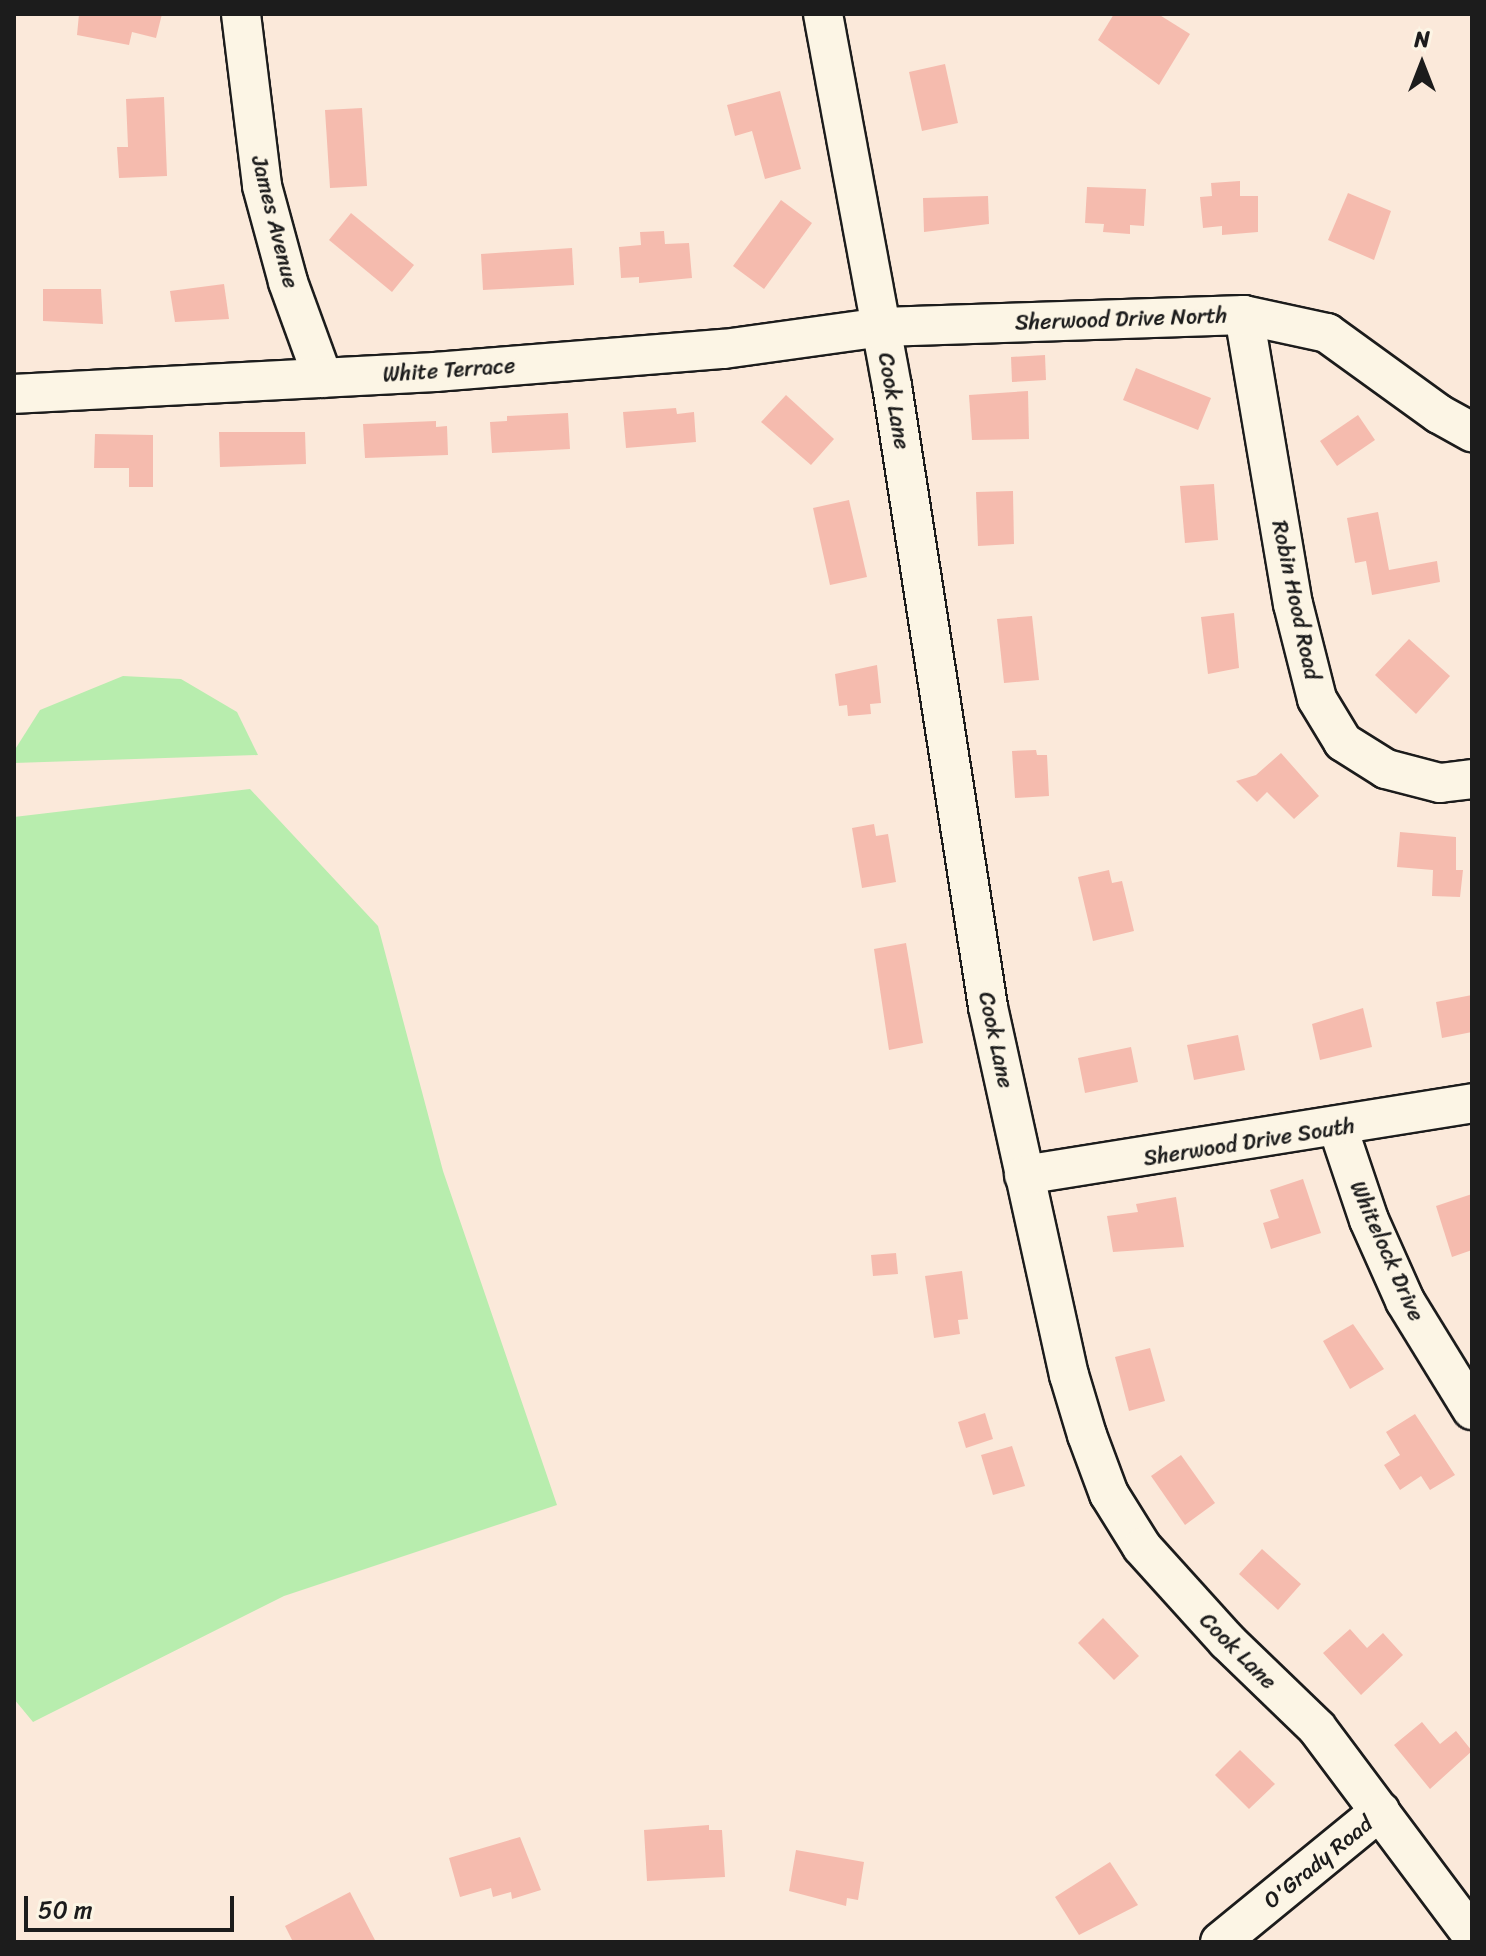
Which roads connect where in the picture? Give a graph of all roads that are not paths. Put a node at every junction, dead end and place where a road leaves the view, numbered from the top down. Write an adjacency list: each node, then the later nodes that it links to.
1 (241, 14): 5 (street, James Avenue)
2 (823, 14): 4 (street, Cook Lane)
3 (1244, 315): 4 (street, Sherwood Drive North); 7 (street, Sherwood Drive North); 8 (street, Robin Hood Road)
4 (882, 327): 5 (street, White Terrace); 11 (street, Cook Lane)
5 (323, 378): 6 (street, White Terrace)
6 (14, 394)
7 (1472, 432)
8 (1472, 779)
9 (1472, 1103): 10 (street, Sherwood Drive South)
10 (1338, 1128): 11 (street, Sherwood Drive South); 12 (street, Whitelock Drive)
11 (1024, 1175): 13 (street, Cook Lane)
12 (1472, 1410)
13 (1380, 1811): 14 (street, Cook Lane); 15 (street, O'Grady Road)
14 (1472, 1935)
15 (1220, 1942)

